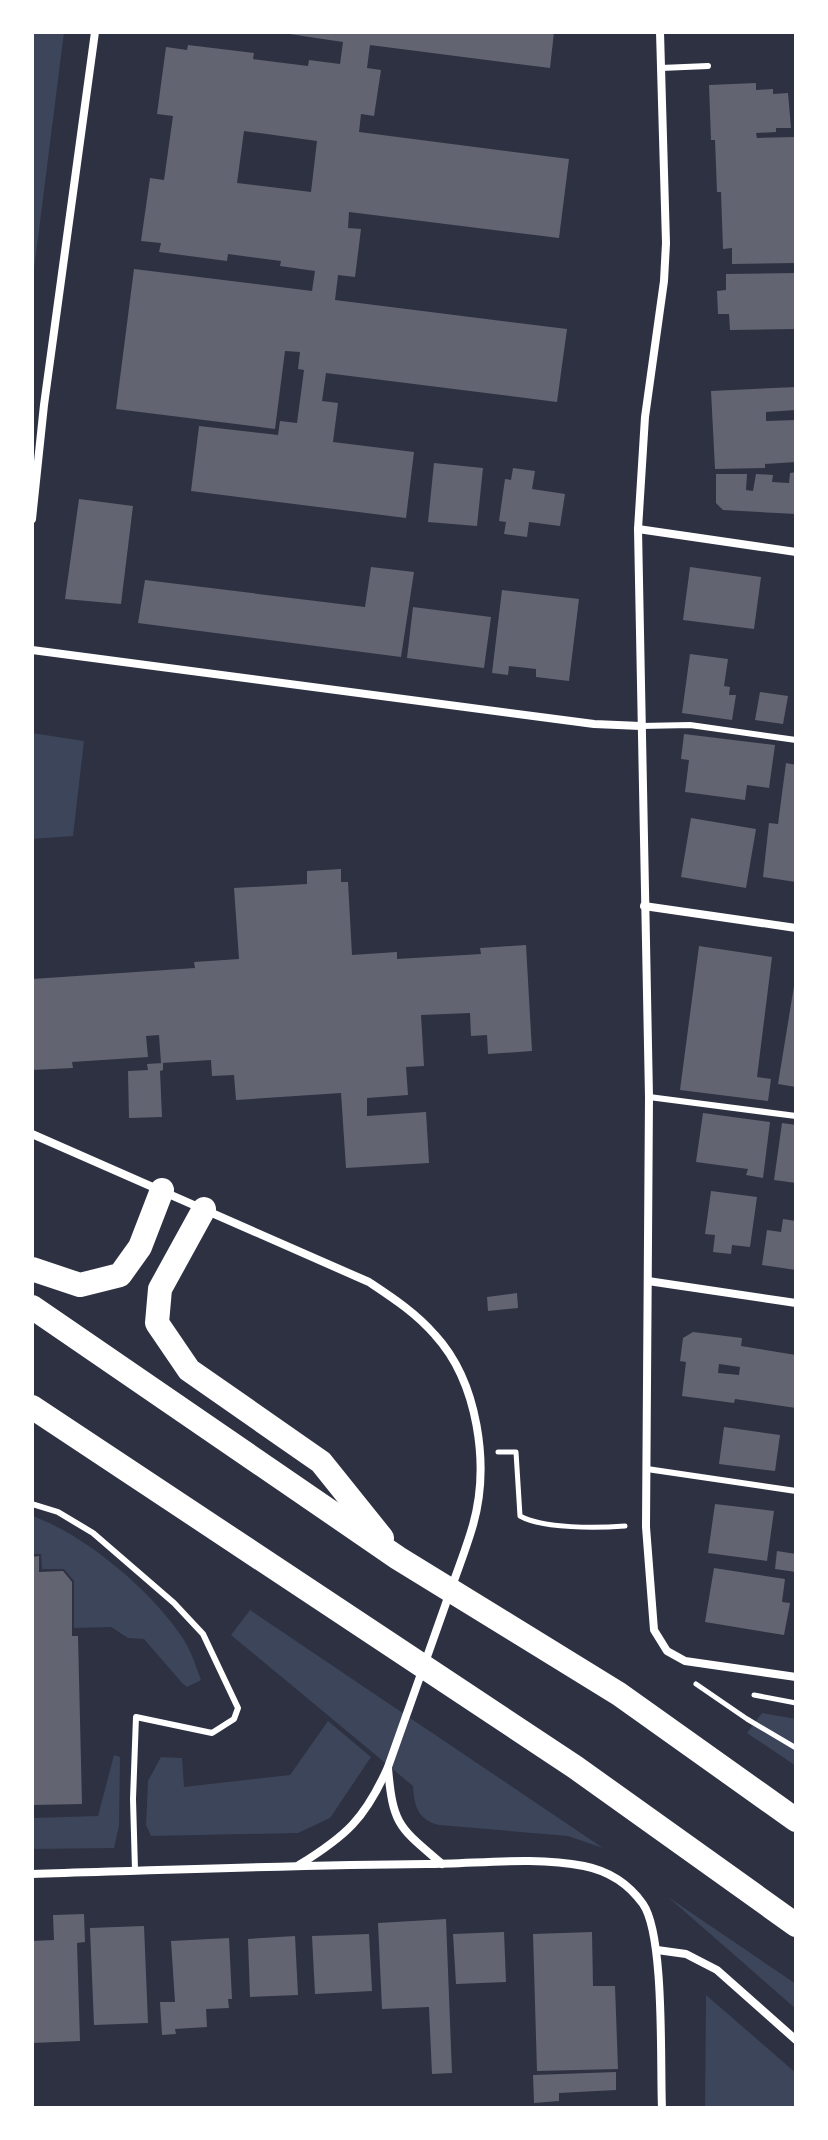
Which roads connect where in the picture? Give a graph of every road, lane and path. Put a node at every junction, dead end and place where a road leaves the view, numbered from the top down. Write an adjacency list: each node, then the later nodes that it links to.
1 (95, 32): 6 (street)
2 (660, 32): 4 (street)
3 (708, 66): 4 (lane)
4 (661, 68): 8 (street)
5 (32, 403): 6 (street)
6 (44, 405): 7 (street)
7 (32, 519)
8 (638, 529): 9 (street); 11 (street)
9 (796, 552)
10 (32, 650): 11 (street)
11 (641, 726): 12 (lane); 13 (street)
12 (796, 740)
13 (644, 906): 14 (street); 15 (street)
14 (796, 928)
15 (649, 1097): 16 (lane); 21 (street)
16 (796, 1116)
17 (32, 1134): 18 (street)
18 (162, 1190): 19 (street); 20 (highway)
19 (204, 1209): 30 (highway); 36 (street)
20 (32, 1269)
21 (648, 1281): 22 (street); 26 (street)
22 (796, 1303)
23 (32, 1307): 30 (highway)
24 (32, 1407): 42 (highway)
25 (516, 1452): 29 (path)
26 (647, 1469): 27 (lane); 31 (street)
27 (796, 1491)
28 (32, 1504): 40 (lane)
29 (630, 1526)
30 (398, 1558): 37 (highway)
31 (796, 1677)
32 (728, 1707): 34 (path)
33 (796, 1741): 34 (path)
34 (787, 1742): 35 (path)
35 (796, 1748)
36 (388, 1767): 38 (street); 39 (street)
37 (796, 1820)
38 (442, 1864): 39 (street); 43 (street)
39 (299, 1865): 40 (street)
40 (135, 1870): 41 (street)
41 (32, 1874)
42 (796, 1925)
43 (657, 1950): 44 (street); 45 (street)
44 (796, 2040)
45 (662, 2108)

